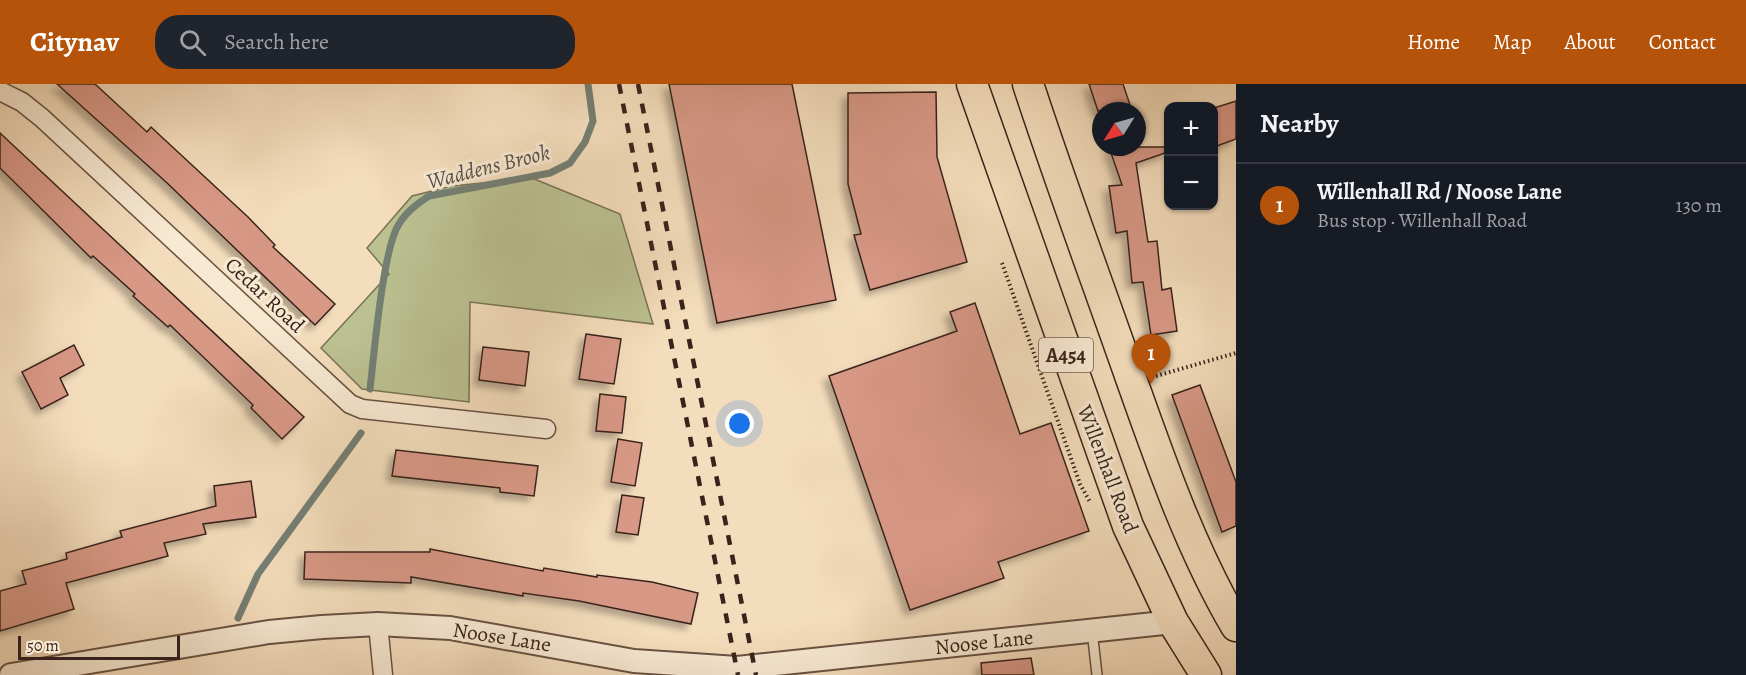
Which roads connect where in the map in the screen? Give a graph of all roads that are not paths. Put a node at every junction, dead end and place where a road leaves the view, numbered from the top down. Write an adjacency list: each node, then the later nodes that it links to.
1 (972, 84): 5 (highway, Willenhall Road / A454)
2 (1028, 84): 7 (highway, A454)
3 (0, 91): 4 (street, Cedar Road)
4 (546, 429)
5 (1173, 622): 8 (street, Noose Lane); 12 (highway, Willenhall Road / A454)
6 (378, 624): 8 (street, Noose Lane); 9 (street, Noose Lane); 10 (street)
7 (1236, 626)
8 (1092, 630): 11 (lane)
9 (11, 675)
10 (383, 675)
11 (1097, 675)
12 (1206, 675)

